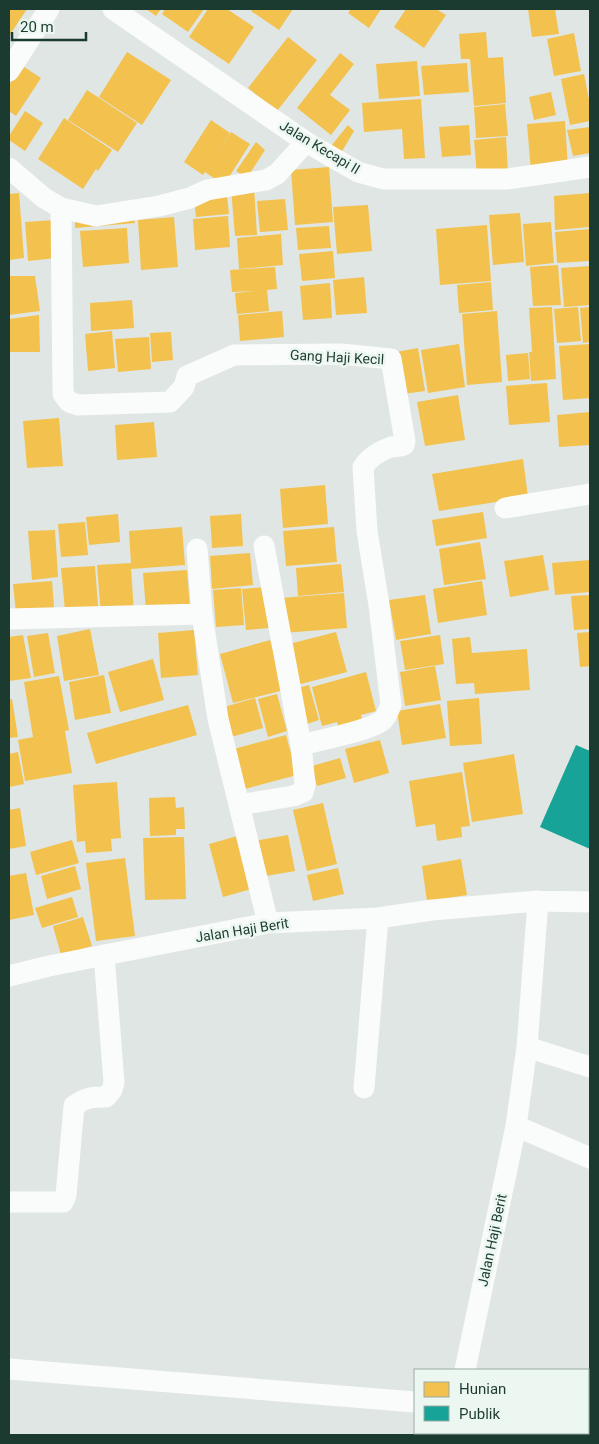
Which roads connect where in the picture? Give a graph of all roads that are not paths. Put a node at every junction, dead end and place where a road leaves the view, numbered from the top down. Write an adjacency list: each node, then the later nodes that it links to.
1 (49, 9): 3 (street)
2 (113, 9): 4 (street, Jalan Kecapi II)
3 (9, 71)
4 (306, 142): 5 (street, Jalan Kecapi II); 7 (street)
5 (590, 167)
6 (9, 168): 7 (street)
7 (61, 208): 14 (street, Gang Haji Kecil)
8 (590, 494): 9 (street)
9 (505, 508)
10 (264, 546): 14 (street)
11 (197, 549): 12 (street)
12 (202, 614): 13 (street); 15 (street)
13 (9, 620)
14 (301, 744): 15 (street)
15 (239, 805): 19 (street)
16 (538, 902): 17 (street, Jalan Haji Berit); 18 (street, Jalan Haji Berit); 22 (street, Jalan Haji Berit)
17 (590, 902)
18 (378, 918): 19 (street, Jalan Haji Berit); 24 (street)
19 (268, 923): 20 (street, Jalan Haji Berit)
20 (104, 955): 21 (street, Jalan Haji Berit); 27 (street)
21 (9, 976)
22 (527, 1047): 23 (street); 25 (street, Jalan Haji Berit)
23 (590, 1067)
24 (364, 1088)
25 (516, 1126): 26 (street); 29 (street, Jalan Haji Berit)
26 (590, 1158)
27 (9, 1202)
28 (9, 1369): 30 (street)
29 (464, 1369)
30 (414, 1402)

